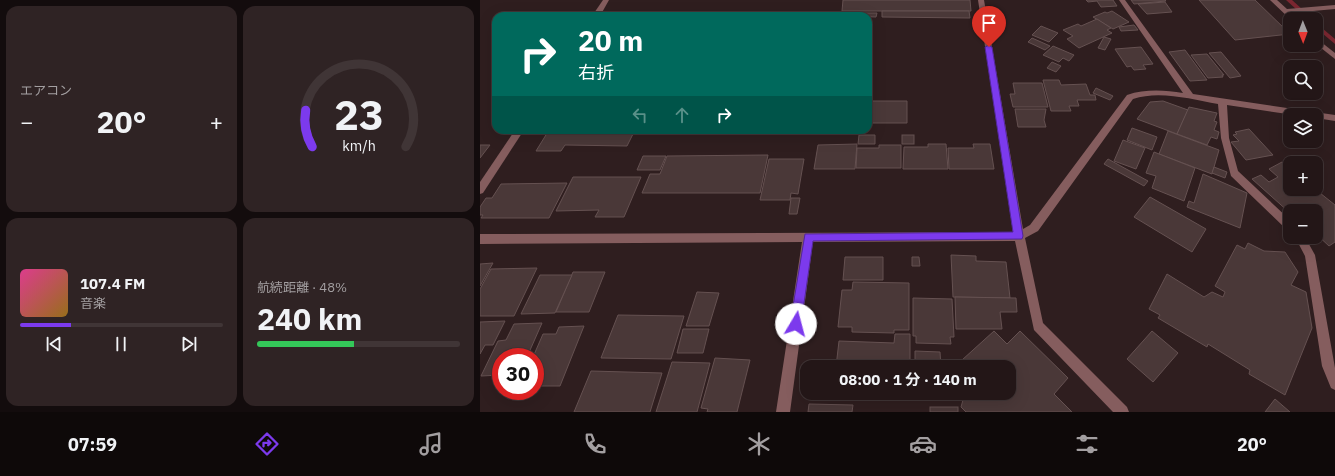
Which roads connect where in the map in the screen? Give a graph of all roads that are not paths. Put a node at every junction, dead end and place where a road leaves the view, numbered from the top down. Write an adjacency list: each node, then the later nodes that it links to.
1 (606, 0): 7 (street)
2 (982, 0): 18 (street)
3 (1122, 0): 10 (street)
4 (1274, 0): 6 (street)
5 (1335, 6): 6 (street)
6 (1286, 11)
7 (598, 12)
8 (1323, 46): 9 (street)
9 (1335, 57)
10 (1190, 96): 11 (street); 18 (street)
11 (1222, 101): 12 (street); 17 (street)
12 (1283, 110)
13 (1323, 116): 14 (street)
14 (1335, 118)
15 (517, 134): 16 (street)
16 (480, 190)
17 (1283, 219)
18 (1019, 236): 19 (street); 24 (street)
19 (808, 237): 20 (street); 23 (street)
20 (480, 239)
21 (1304, 244): 22 (street)
22 (1335, 384)
23 (783, 412)
24 (1122, 412)

